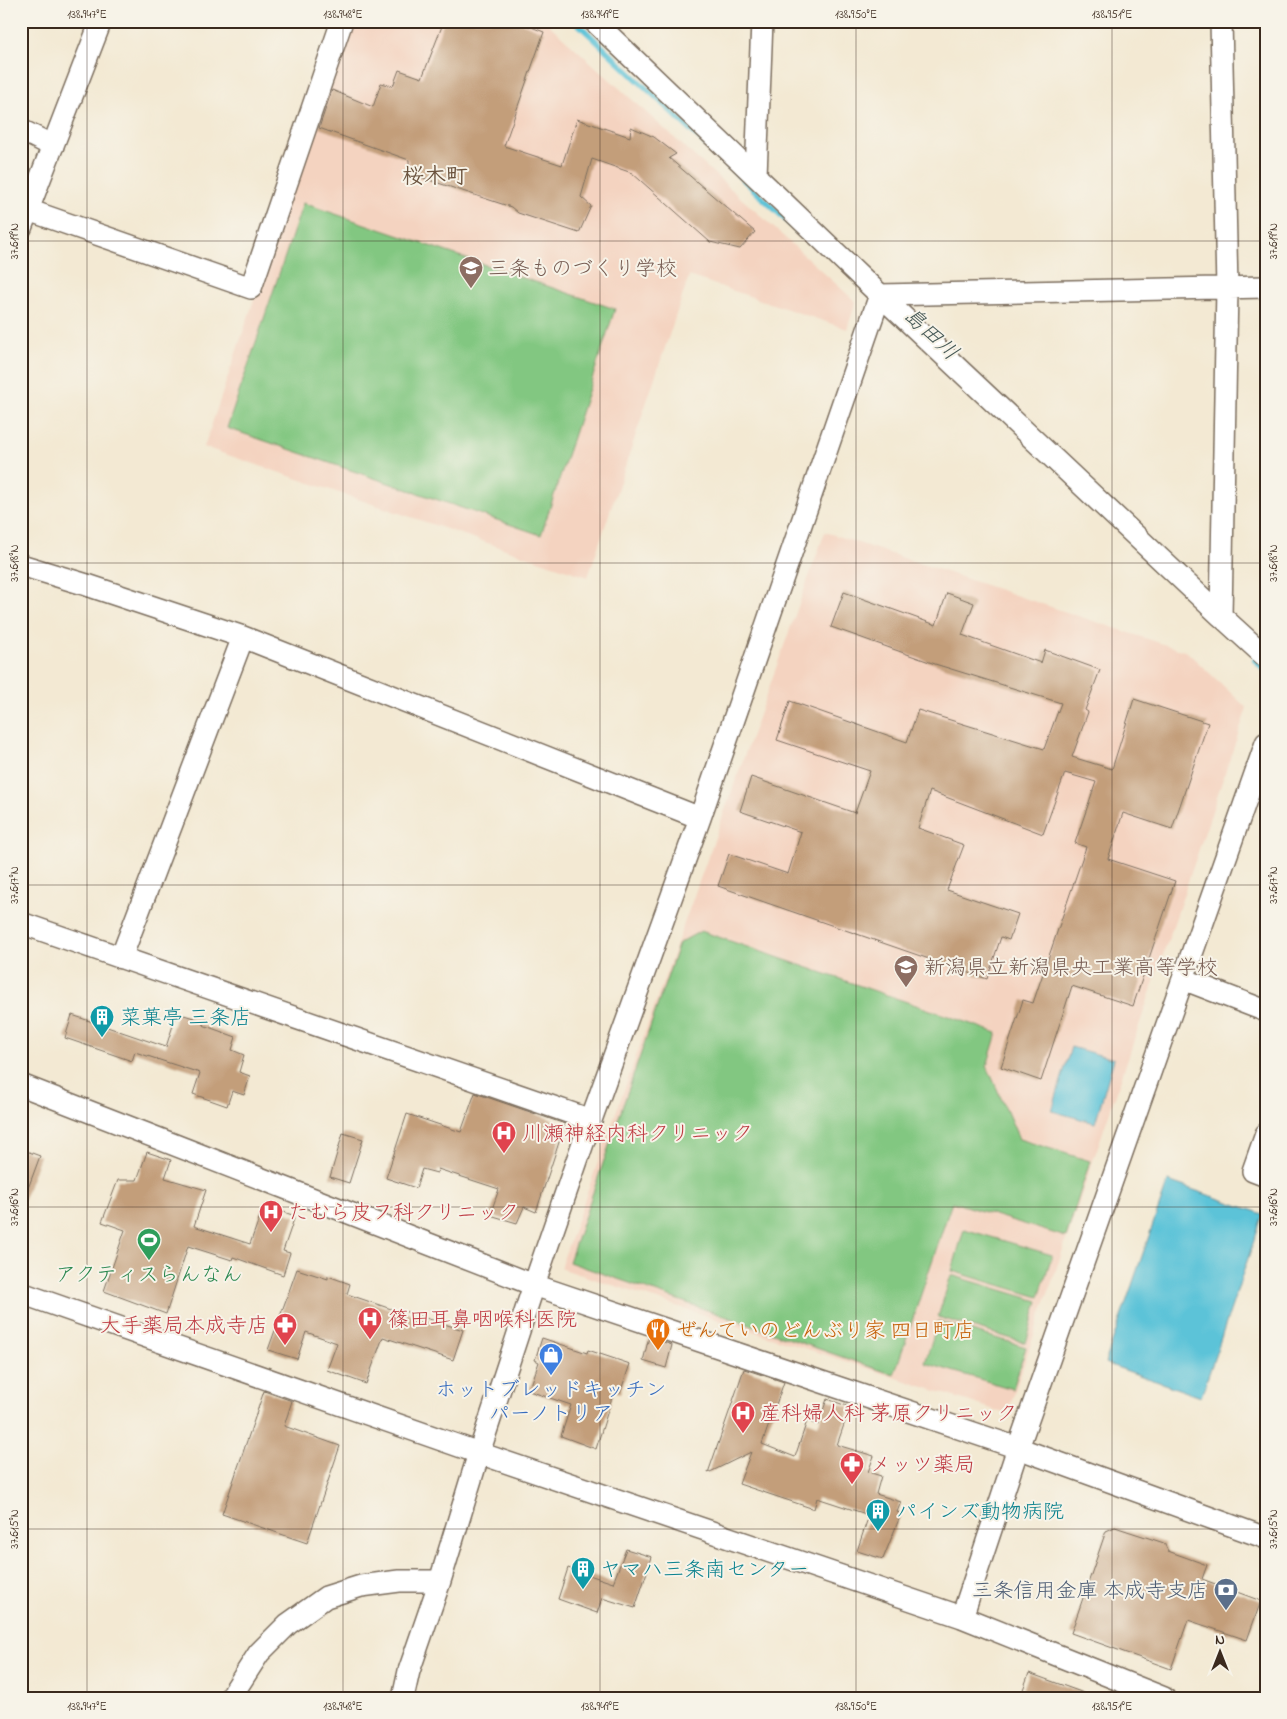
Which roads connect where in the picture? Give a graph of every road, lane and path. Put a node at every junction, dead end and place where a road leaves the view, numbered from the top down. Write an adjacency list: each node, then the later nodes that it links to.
1 (101, 21): 7 (street)
2 (342, 21): 9 (street)
3 (594, 21): 8 (street)
4 (762, 21): 8 (street)
5 (1221, 21): 11 (street)
6 (21, 130): 7 (street)
7 (53, 146): 9 (street)
8 (756, 175): 12 (street)
9 (25, 219)
10 (1266, 287): 11 (street)
11 (1227, 288): 12 (street); 14 (street)
12 (880, 295): 14 (street); 18 (street)
13 (21, 565): 15 (street)
14 (1221, 616): 16 (street)
15 (243, 637): 18 (street); 20 (street)
16 (1266, 657)
17 (1266, 743): 21 (street)
18 (700, 818): 24 (street)
19 (21, 923): 20 (street)
20 (121, 958): 24 (street)
21 (1183, 979): 22 (street); 29 (street)
22 (1266, 1011)
23 (21, 1085): 27 (street)
24 (591, 1120): 27 (street)
25 (1266, 1134): 26 (street)
26 (1266, 1176)
27 (534, 1285): 29 (street); 30 (street)
28 (21, 1293): 30 (street)
29 (1018, 1448): 31 (street); 33 (street)
30 (479, 1453): 32 (street); 33 (street)
31 (1266, 1538)
32 (440, 1581): 34 (street); 35 (street)
33 (962, 1617): 36 (street)
34 (230, 1698)
35 (403, 1698)
36 (1164, 1698)

